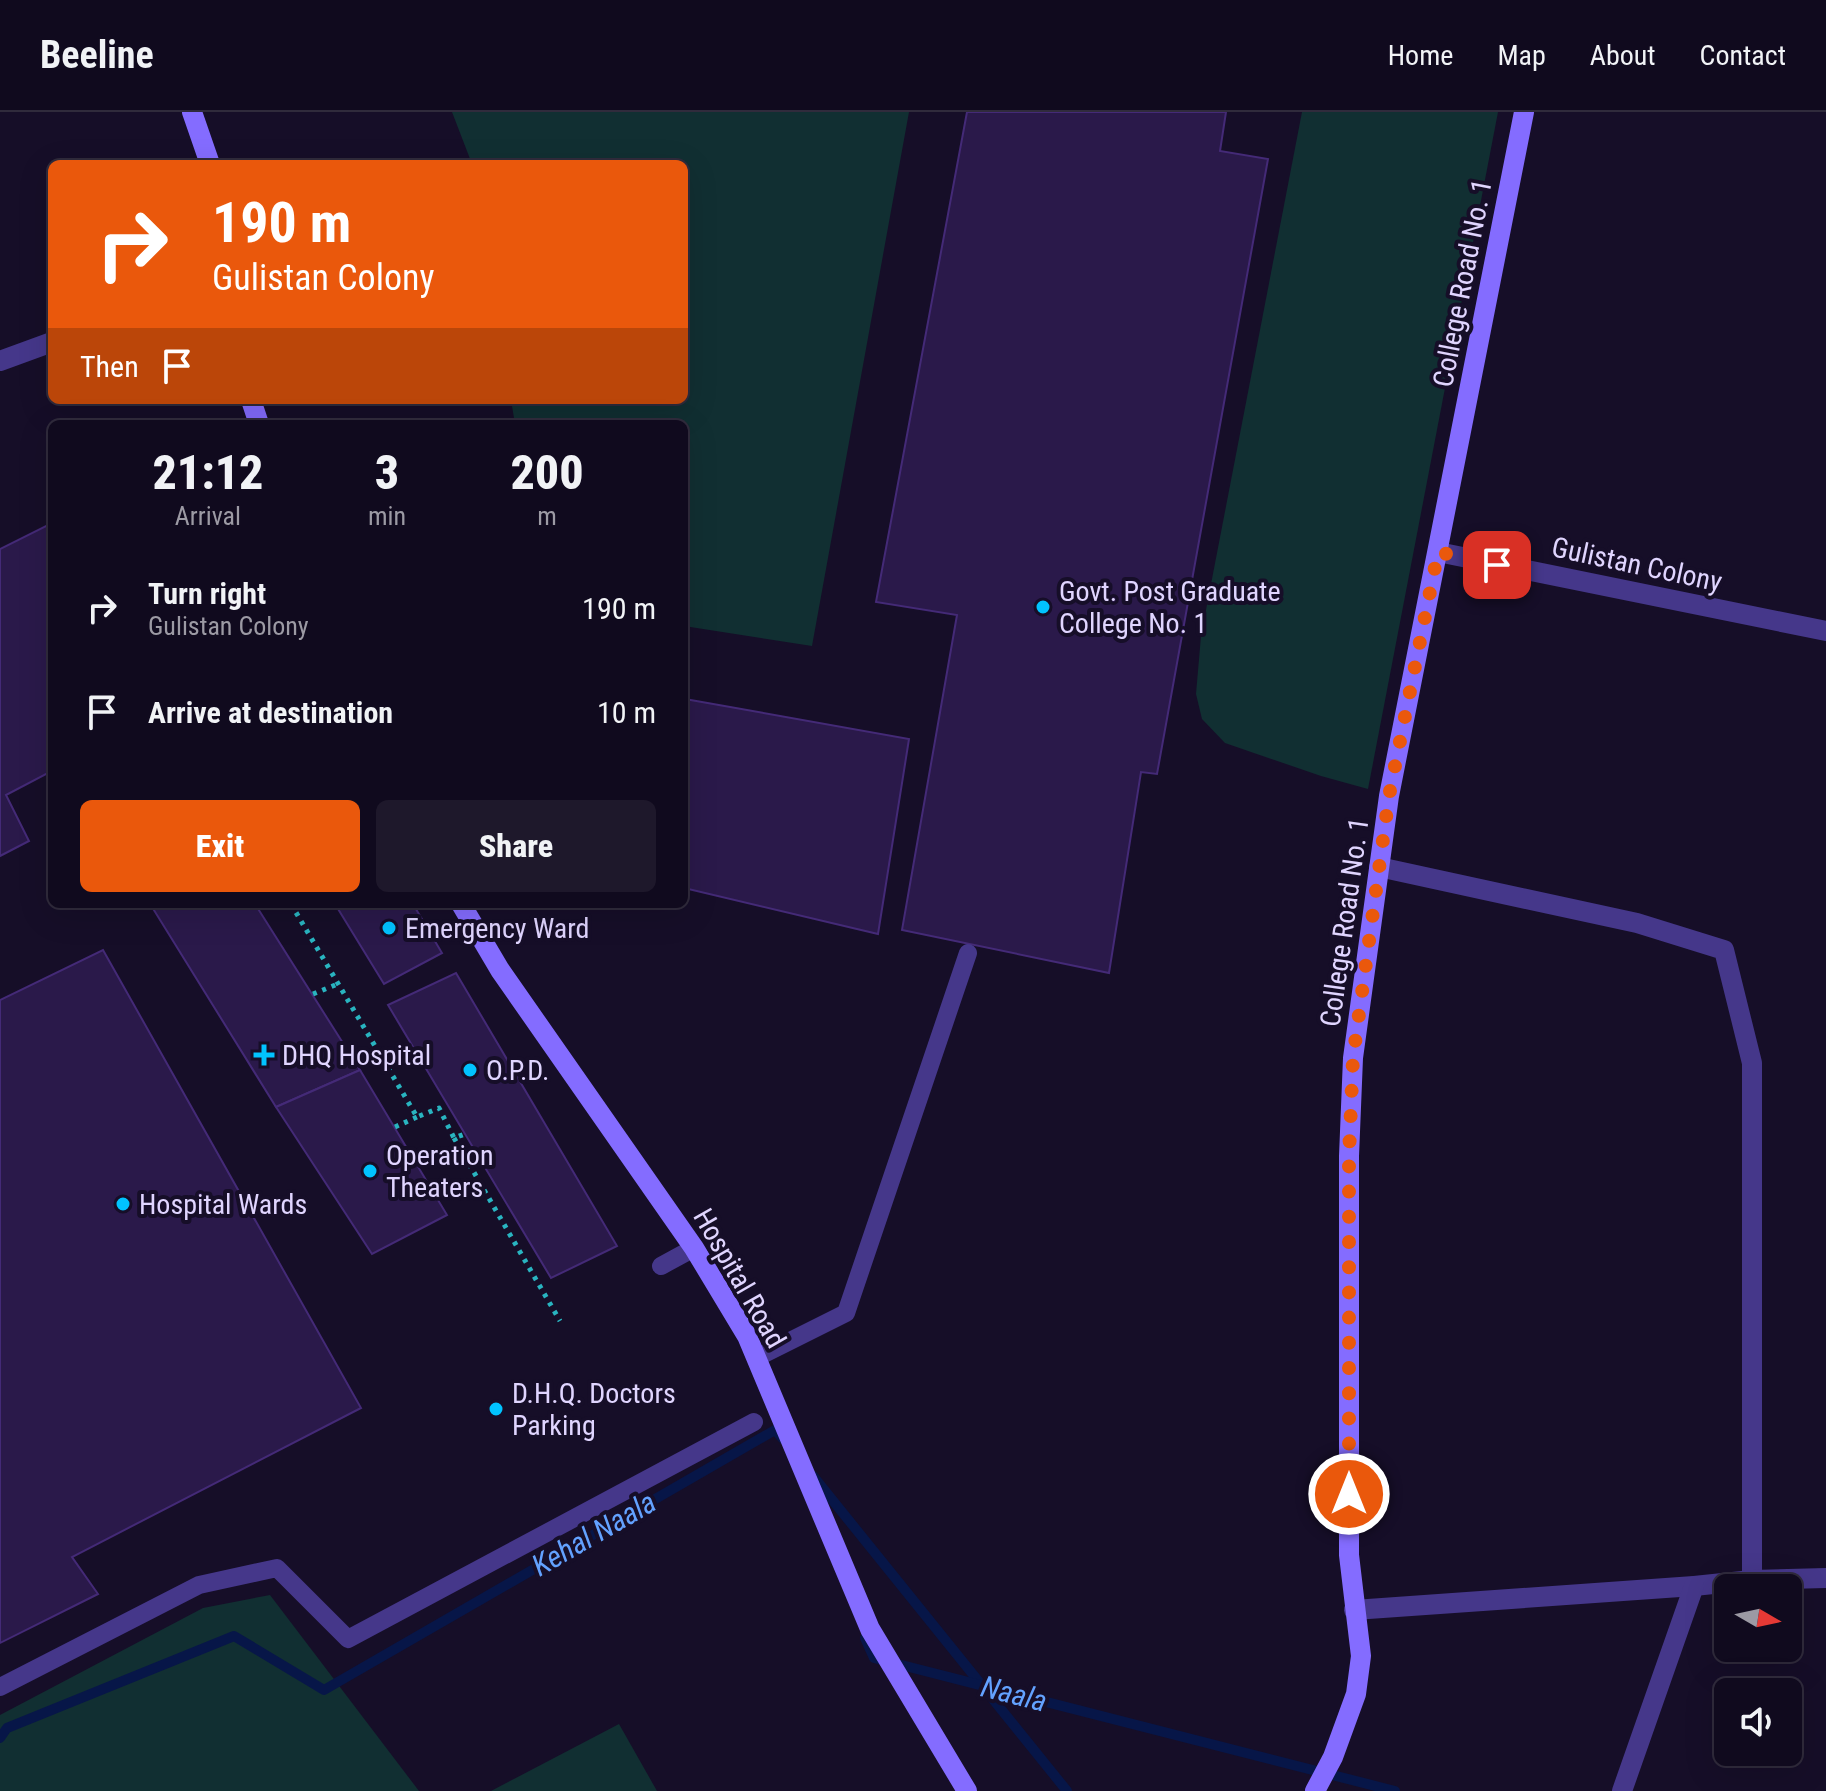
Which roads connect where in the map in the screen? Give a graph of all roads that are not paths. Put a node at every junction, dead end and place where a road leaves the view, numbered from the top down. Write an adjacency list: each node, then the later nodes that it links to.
1 (192, 112): 3 (main road)
2 (1524, 112): 6 (main road, College Road No. 1)
3 (209, 160)
4 (48, 343): 5 (street)
5 (0, 361)
6 (1438, 552): 7 (street, Gulistan Colony); 8 (main road, College Road No. 1)
7 (1826, 631)
8 (1379, 867): 15 (street); 20 (main road, College Road No. 1)
9 (463, 908): 11 (main road, Hospital Road)
10 (968, 953): 13 (lane)
11 (694, 1248): 12 (lane); 13 (main road, Hospital Road)
12 (661, 1266)
13 (756, 1358): 22 (main road, Hospital Road)
14 (754, 1422): 21 (lane)
15 (1752, 1574)
16 (1826, 1578): 17 (street)
17 (1802, 1579)
18 (1714, 1584): 19 (street)
19 (1694, 1586): 20 (street); 24 (street)
20 (1354, 1610): 23 (main road, College Road No. 1)
21 (0, 1687)
22 (967, 1791)
23 (1315, 1791)
24 (1622, 1791)

